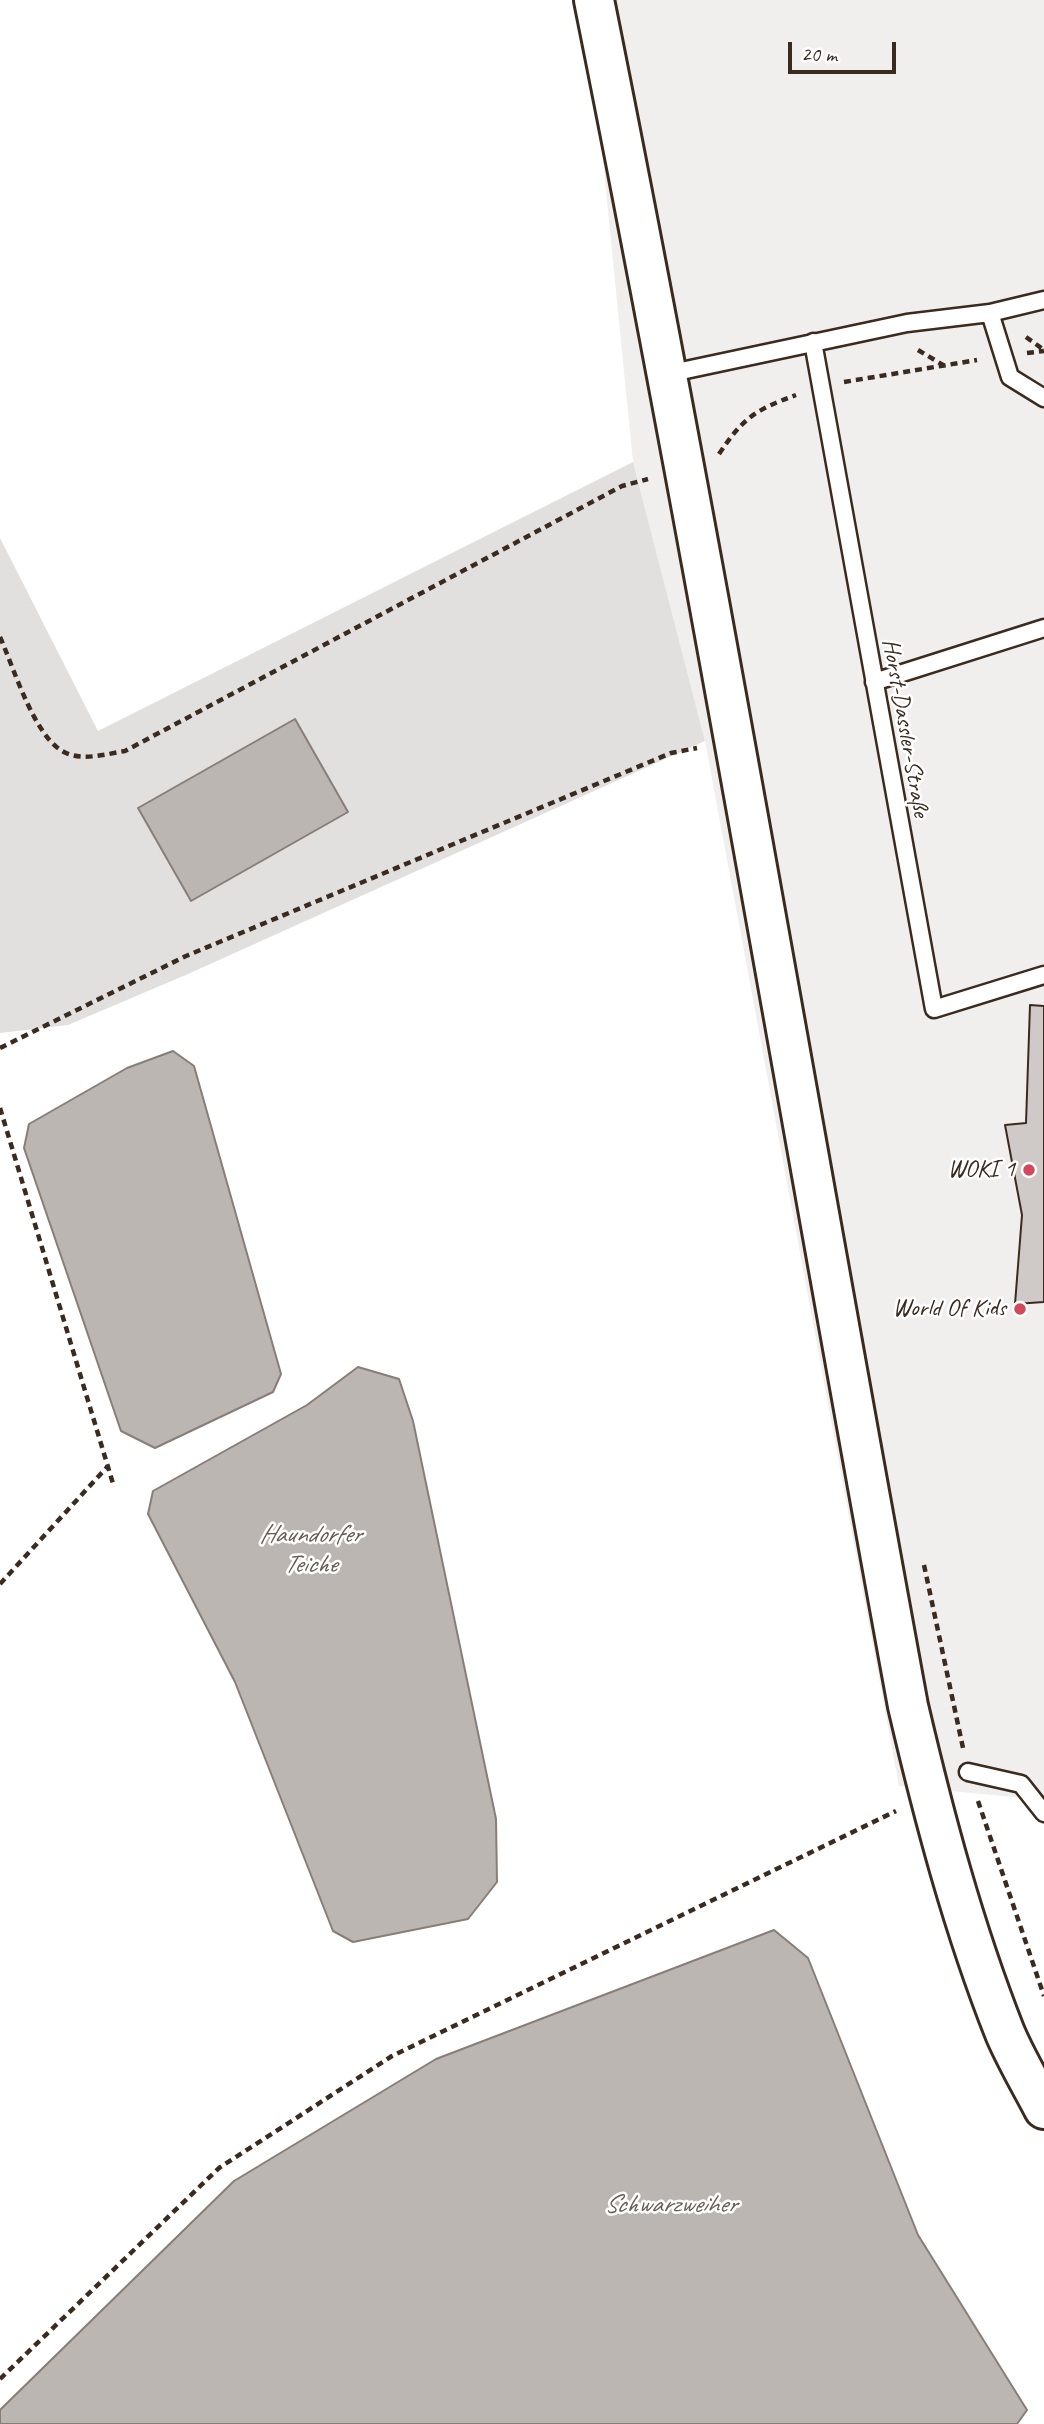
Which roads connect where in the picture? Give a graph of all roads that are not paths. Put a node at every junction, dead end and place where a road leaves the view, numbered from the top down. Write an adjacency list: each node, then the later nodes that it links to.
1 (594, 0): 5 (street)
2 (1044, 300): 3 (lane)
3 (990, 313): 4 (lane); 6 (lane)
4 (813, 342): 5 (lane); 8 (lane, Horst-Dassler-Straße)
5 (665, 374): 12 (street)
6 (1044, 398)
7 (1044, 628): 8 (lane)
8 (874, 682): 9 (lane, Horst-Dassler-Straße)
9 (1044, 975)
10 (968, 1772): 11 (lane)
11 (1044, 1812)
12 (1044, 2109)

